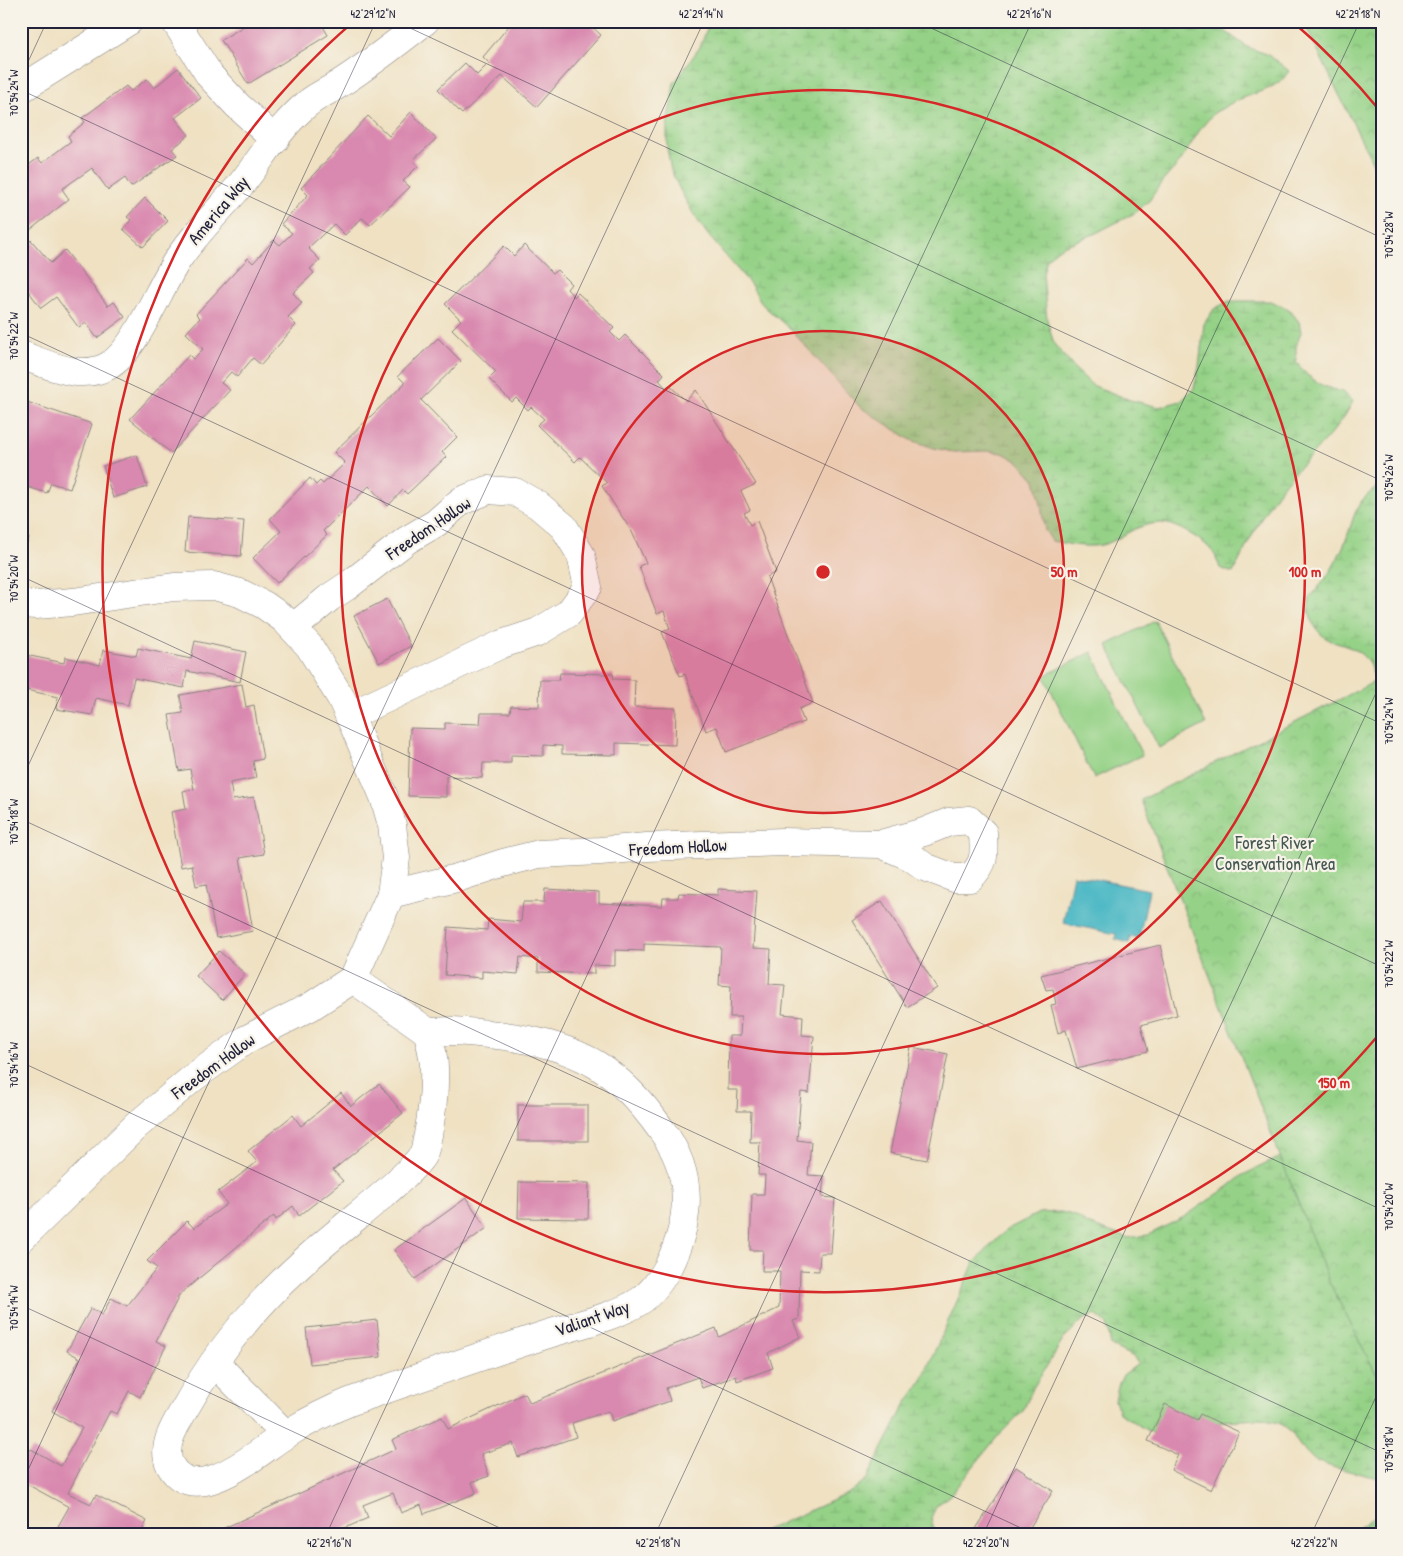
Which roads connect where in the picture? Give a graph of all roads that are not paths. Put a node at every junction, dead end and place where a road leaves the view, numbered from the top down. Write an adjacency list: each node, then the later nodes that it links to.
1 (129, 21): 4 (street)
2 (175, 21): 5 (street)
3 (424, 21): 5 (street, America Way)
4 (21, 88)
5 (274, 140): 6 (street, America Way)
6 (21, 355)
7 (21, 604): 8 (street)
8 (292, 628): 9 (street); 9 (street, Freedom Hollow)
9 (349, 716): 11 (street)
10 (881, 844): 11 (street, Freedom Hollow)
11 (391, 894): 12 (street)
12 (353, 979): 13 (street); 14 (street, Freedom Hollow)
13 (428, 1032): 15 (street, Valiant Way); 16 (street, Valiant Way)
14 (21, 1239)
15 (214, 1362): 16 (street); 16 (street, Valiant Way)
16 (286, 1434)

